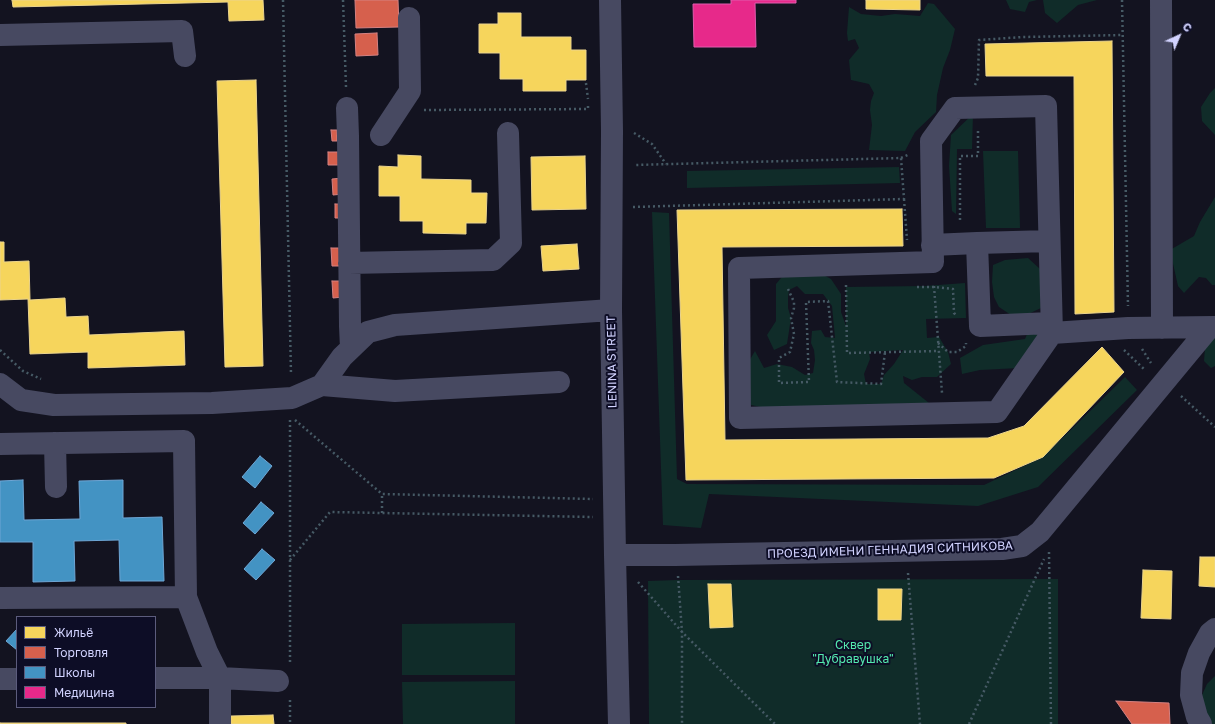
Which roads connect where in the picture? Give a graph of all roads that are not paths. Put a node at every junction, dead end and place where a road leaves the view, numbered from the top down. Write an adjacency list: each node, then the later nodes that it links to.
1 (610, 0): 13 (street, LENINA STREET)
2 (1161, 0): 15 (street)
3 (409, 18): 8 (street)
4 (0, 35): 5 (street)
5 (185, 56)
6 (347, 108): 12 (street)
7 (508, 133): 12 (street)
8 (381, 135)
9 (1048, 241): 10 (street); 11 (street); 14 (street)
10 (977, 243): 11 (street); 14 (street)
11 (933, 254): 14 (street)
12 (349, 263): 17 (street)
13 (611, 310): 17 (street); 24 (street, LENINA STREET)
14 (1052, 328): 15 (street)
15 (1162, 328): 16 (street)
16 (1212, 328): 24 (street, ПРОЕЗД ИМЕНИ ГЕННАДИЯ СИТНИКОВА)
17 (352, 348): 20 (street)
18 (560, 382): 20 (street)
19 (0, 384): 20 (street)
20 (322, 385)
21 (55, 442): 22 (street); 23 (street); 25 (street)
22 (0, 444)
23 (56, 487)
24 (614, 555): 34 (street, LENINA STREET)
25 (186, 596): 26 (street); 29 (street)
26 (0, 598)
27 (1215, 630): 35 (street)
28 (156, 678): 29 (street)
29 (220, 678): 32 (street); 33 (street)
30 (0, 679): 31 (street)
31 (16, 679)
32 (286, 682)
33 (220, 724)
34 (619, 724)
35 (1201, 724)

